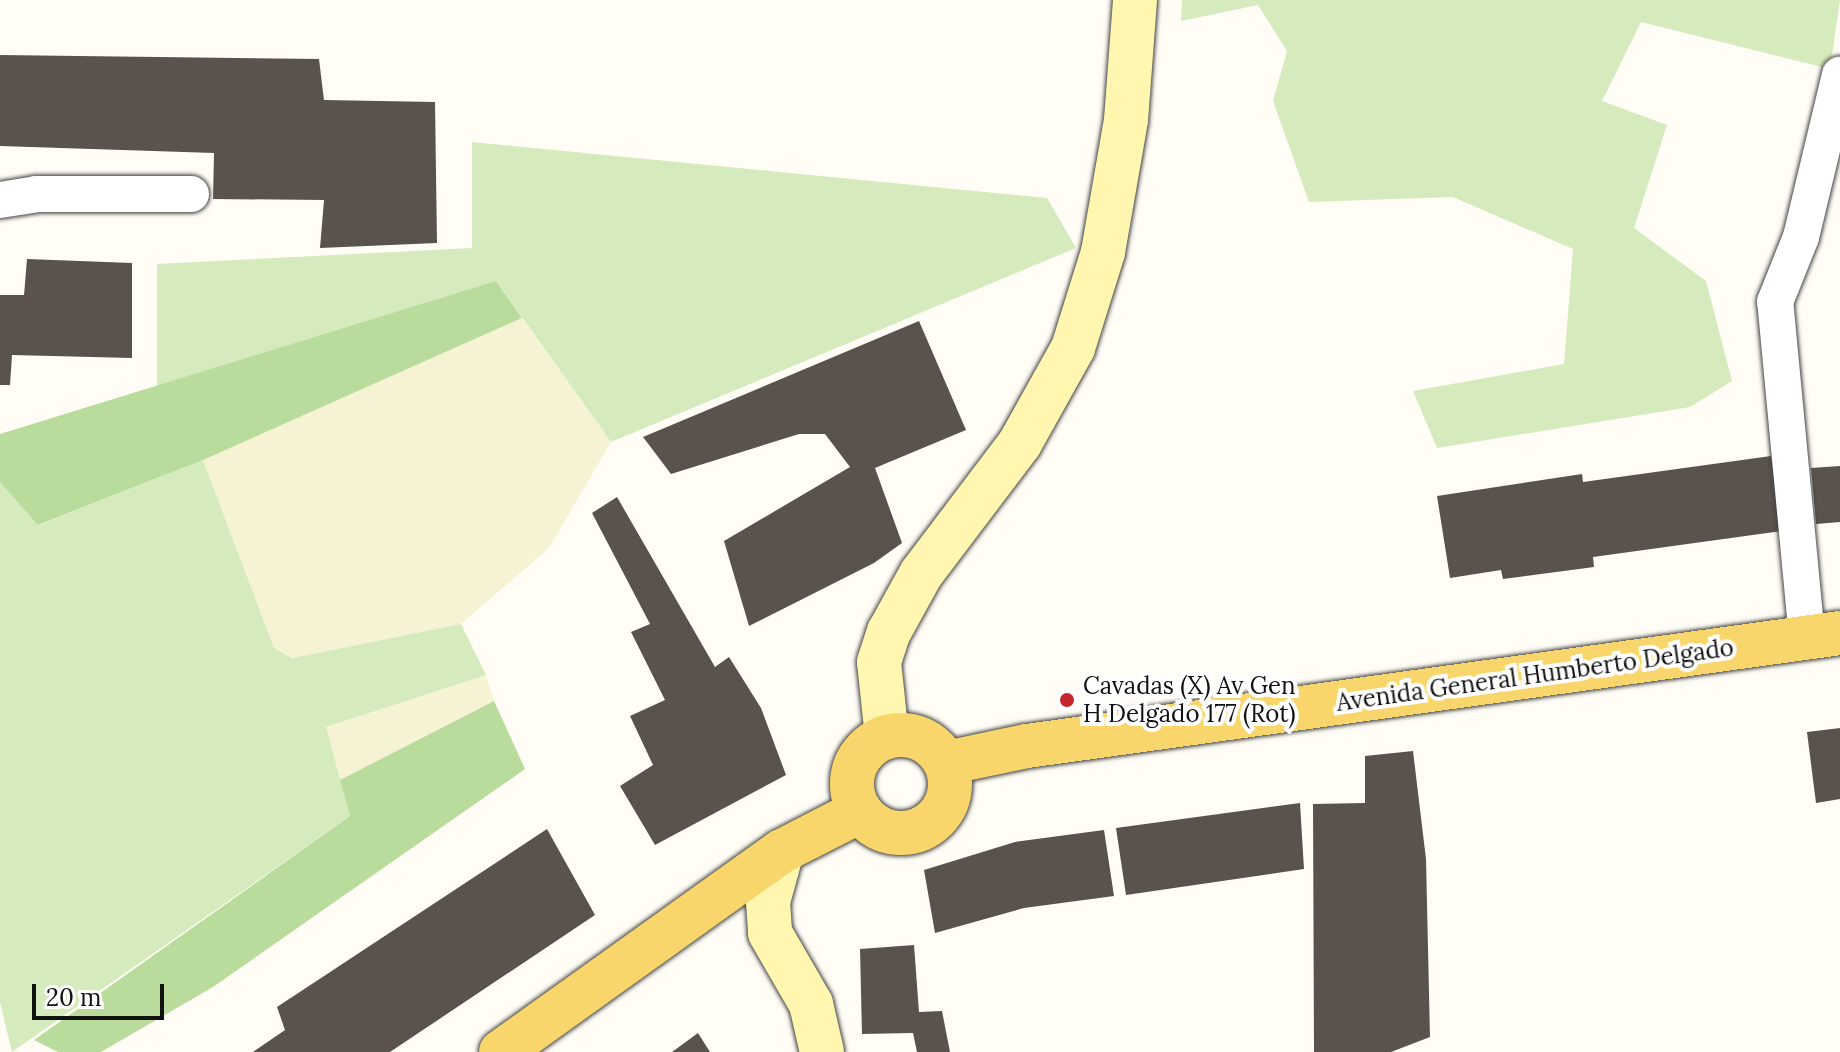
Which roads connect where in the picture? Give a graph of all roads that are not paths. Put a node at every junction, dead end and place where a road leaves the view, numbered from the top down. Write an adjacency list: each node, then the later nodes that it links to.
1 (1135, 0): 6 (main road)
2 (1840, 75): 5 (street)
3 (191, 194): 4 (street)
4 (0, 200)
5 (1823, 635): 7 (main road, Avenida General Humberto Delgado)
6 (887, 737): 7 (main road); 8 (main road)
7 (946, 763): 8 (main road)
8 (860, 811): 9 (main road)
9 (782, 851): 10 (main road); 11 (main road)
10 (501, 1052)
11 (822, 1052)

